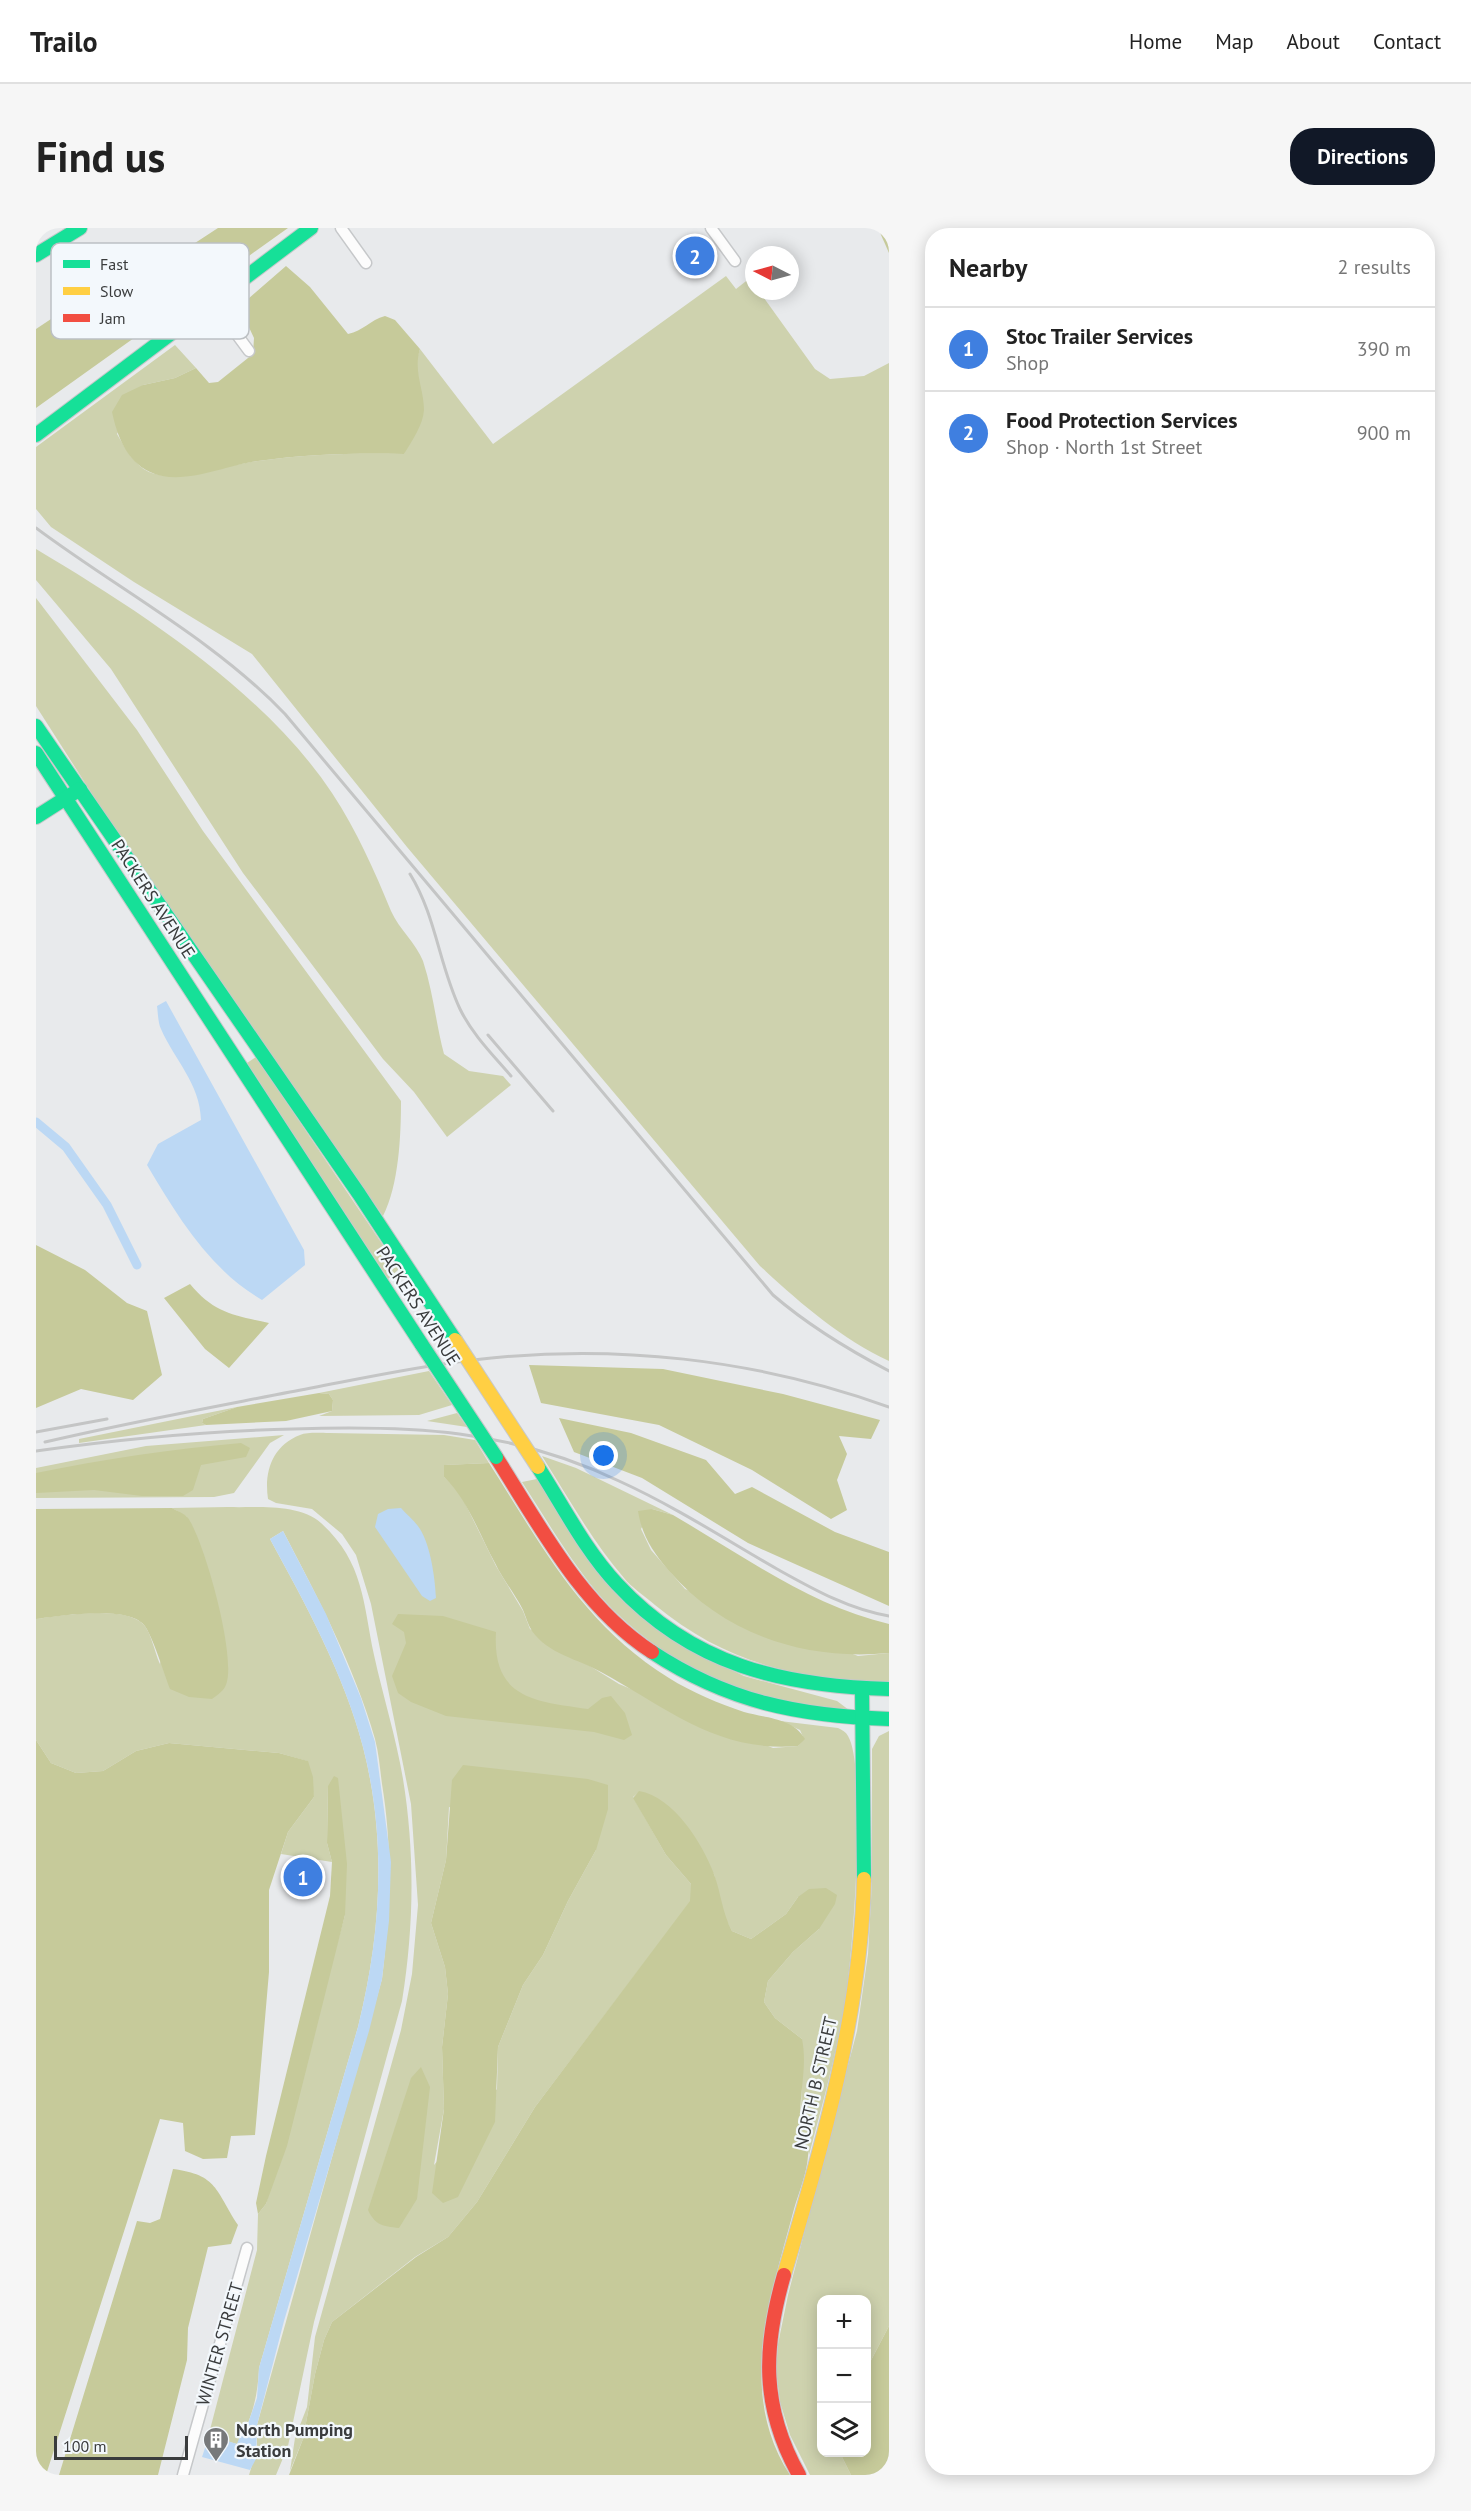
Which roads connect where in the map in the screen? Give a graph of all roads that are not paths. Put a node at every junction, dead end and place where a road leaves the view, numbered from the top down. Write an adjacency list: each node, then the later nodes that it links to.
1 (80, 228): 5 (main road)
2 (311, 228): 10 (main road)
3 (341, 228): 9 (street)
4 (711, 228): 8 (street)
5 (56, 243)
6 (51, 246): 7 (main road)
7 (36, 255)
8 (735, 261)
9 (366, 263)
10 (249, 274)
11 (162, 339): 14 (main road)
12 (240, 339): 13 (street)
13 (249, 351)
14 (36, 435)
15 (36, 726): 17 (main road, PACKERS AVENUE)
16 (36, 753): 18 (main road, PACKERS AVENUE)
17 (80, 789): 18 (main road); 20 (main road, PACKERS AVENUE, bridge)
18 (66, 798): 19 (main road); 22 (main road, PACKERS AVENUE, bridge)
19 (36, 817)
20 (862, 1689): 21 (main road, PACKERS AVENUE); 22 (main road, NORTH B STREET)
21 (889, 1689)
22 (862, 1719): 23 (main road, PACKERS AVENUE); 26 (main road, NORTH B STREET)
23 (889, 1719)
24 (247, 2248): 25 (street, WINTER STREET)
25 (183, 2475)
26 (799, 2475)

